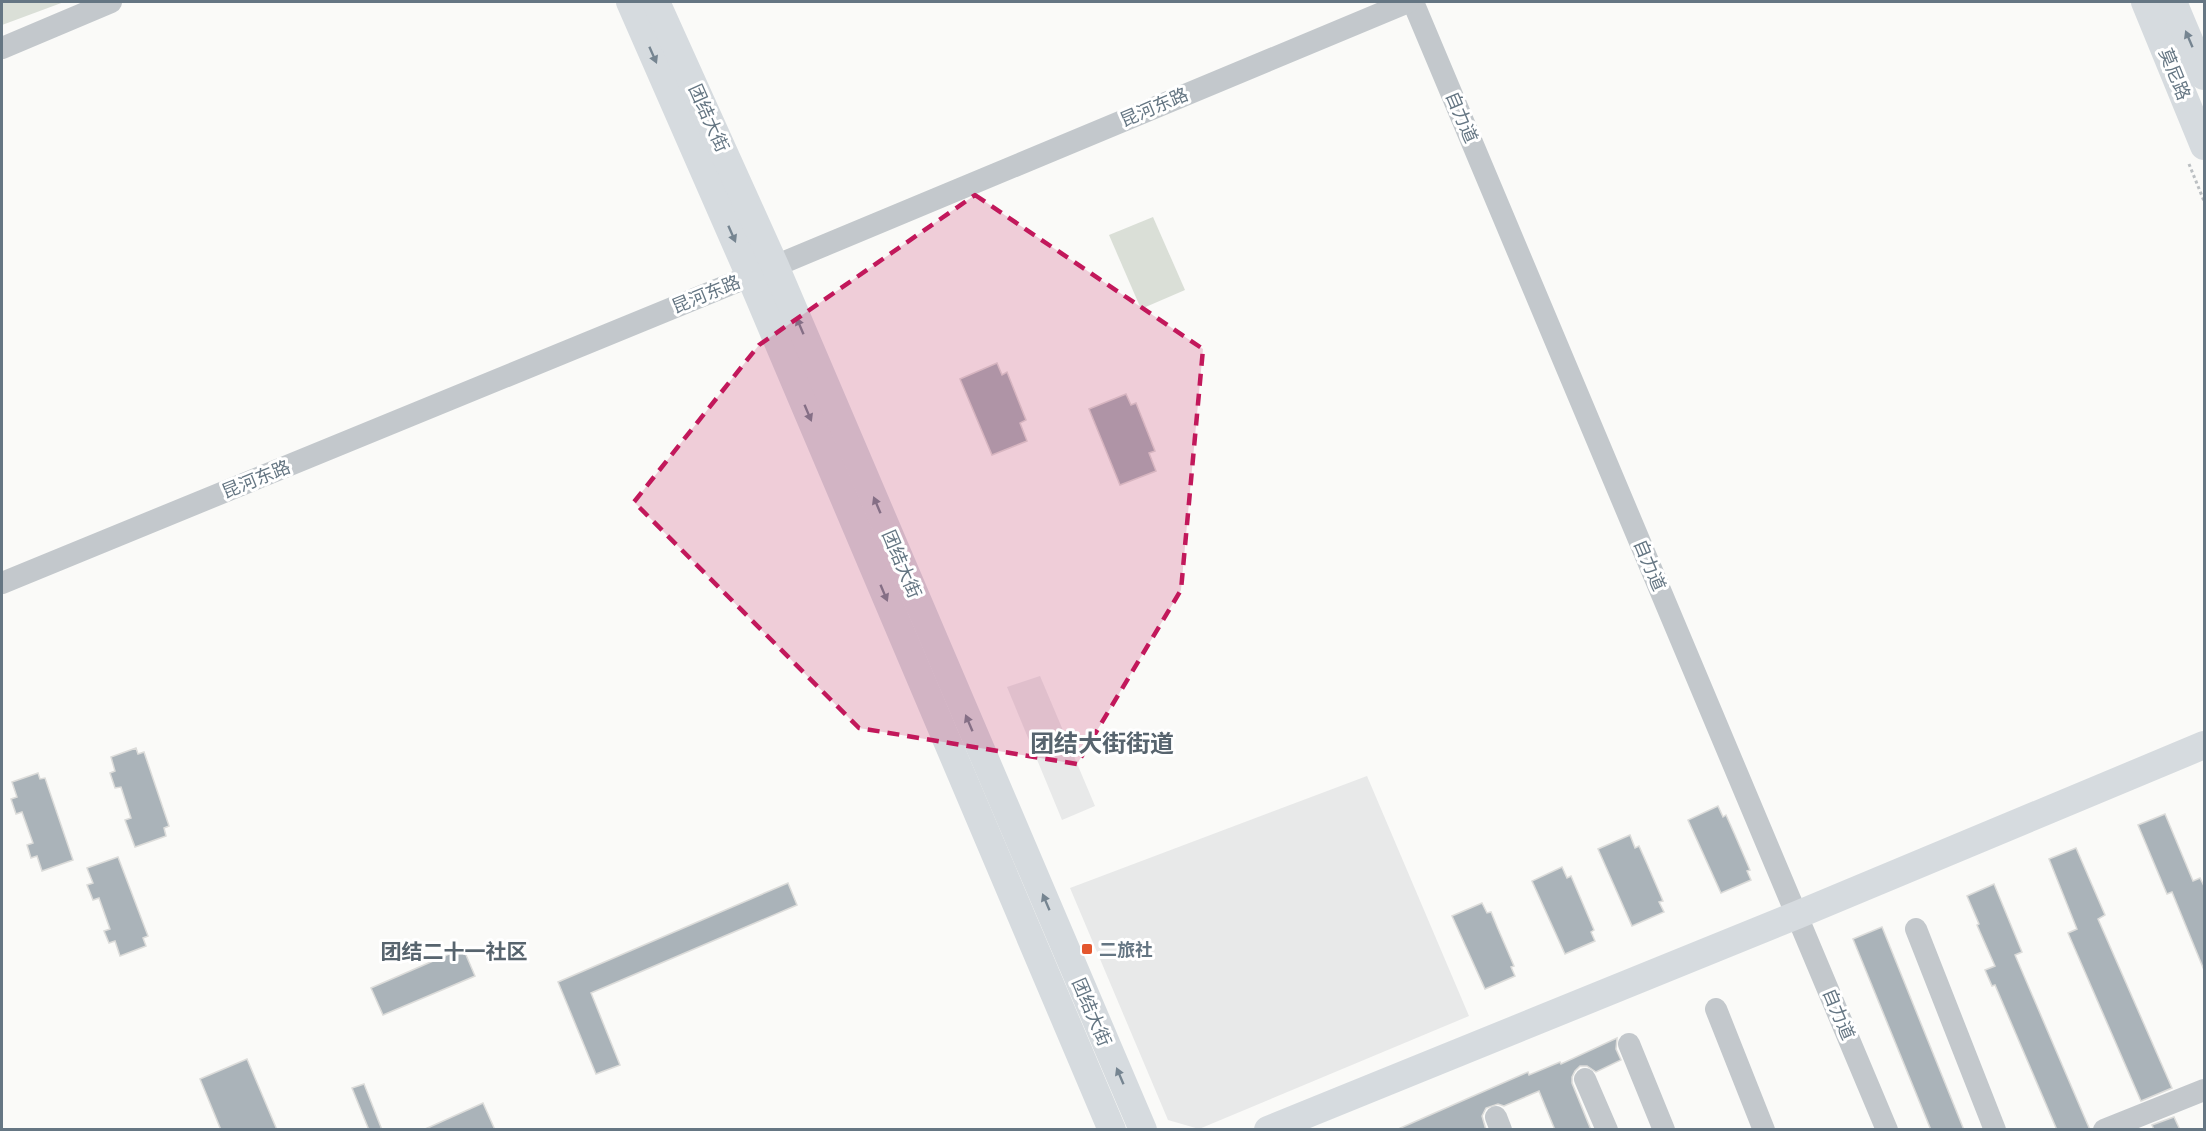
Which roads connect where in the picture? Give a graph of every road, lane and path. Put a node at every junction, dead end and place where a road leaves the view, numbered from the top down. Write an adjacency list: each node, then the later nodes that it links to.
1 (111, 2): 8 (street)
2 (630, 2): 11 (main road, 团结大街, one-way to 11)
3 (656, 2): 11 (main road, 团结大街)
4 (1408, 2): 11 (street, 昆河东路)
5 (1413, 2): 14 (street, 自力道)
6 (2145, 2): 10 (main road, 莫尼路)
7 (2173, 2): 9 (main road, 莫尼路, one-way to 7)
8 (2, 48)
9 (2205, 76)
10 (2205, 146)
11 (762, 271): 12 (street, 昆河东路); 20 (main road, 团结大街, one-way to 20); 21 (main road, 团结大街, one-way to 11)
12 (2, 583)
13 (2205, 745): 14 (main road)
14 (1797, 915): 22 (main road); 26 (street, 自力道)
15 (1916, 929): 27 (street)
16 (1716, 1009): 25 (street)
17 (1629, 1044): 24 (street)
18 (1585, 1079): 23 (street)
19 (2205, 1090): 28 (street)
20 (1112, 1130)
21 (1143, 1130)
22 (1268, 1130)
23 (1607, 1130)
24 (1664, 1130)
25 (1764, 1130)
26 (1887, 1130)
27 (1995, 1130)
28 (2104, 1130)

